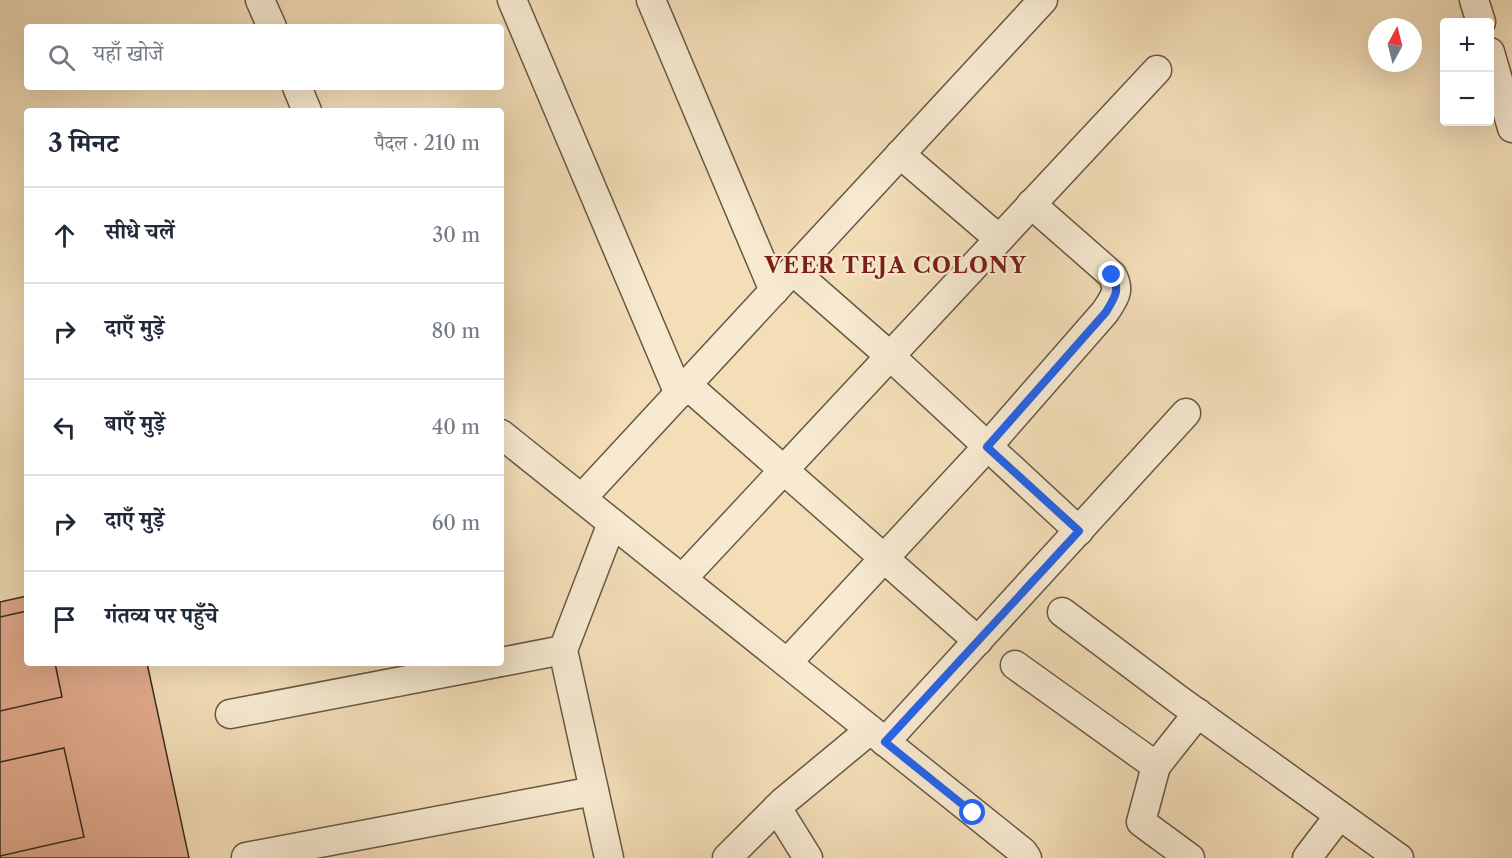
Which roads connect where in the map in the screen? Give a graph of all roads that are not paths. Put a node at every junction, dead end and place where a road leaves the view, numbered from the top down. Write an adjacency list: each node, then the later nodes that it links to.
1 (260, 0): 7 (street)
2 (512, 0): 18 (street)
3 (651, 0): 16 (street)
4 (1043, 0): 13 (street)
5 (1474, 0): 6 (street)
6 (1480, 18)
7 (271, 24)
8 (1494, 66): 12 (street)
9 (1157, 70): 14 (street)
10 (298, 90): 11 (street)
11 (306, 108)
12 (1512, 128)
13 (900, 154): 15 (street); 16 (street)
14 (1031, 204): 15 (street); 21 (street)
15 (999, 239): 17 (street)
16 (783, 281): 17 (street); 18 (street)
17 (890, 356): 21 (street); 22 (street)
18 (683, 389): 22 (street); 23 (street)
19 (1186, 413): 25 (street)
20 (504, 436): 23 (street)
21 (987, 447): 25 (street); 26 (street)
22 (784, 470): 26 (street); 27 (street)
23 (582, 498): 24 (street)
24 (612, 523): 27 (street); 30 (street)
25 (1079, 531): 29 (street)
26 (883, 558): 29 (street); 32 (street)
27 (682, 579): 32 (street)
28 (1062, 612): 36 (street)
29 (978, 641): 37 (street)
30 (563, 650): 31 (street); 39 (street)
31 (504, 661)
32 (787, 663): 37 (street)
33 (1015, 665): 38 (street)
34 (480, 666): 35 (street)
35 (230, 714)
36 (1198, 714): 38 (street); 41 (street)
37 (878, 736): 40 (street); 46 (street)
38 (1156, 766): 47 (street)
39 (594, 791): 42 (street); 43 (street)
40 (777, 808): 44 (street); 45 (street)
41 (1339, 816): 48 (street); 49 (street)
42 (246, 857)
43 (609, 858)
44 (727, 858)
45 (808, 858)
46 (1027, 858)
47 (1190, 858)
48 (1307, 858)
49 (1399, 858)

